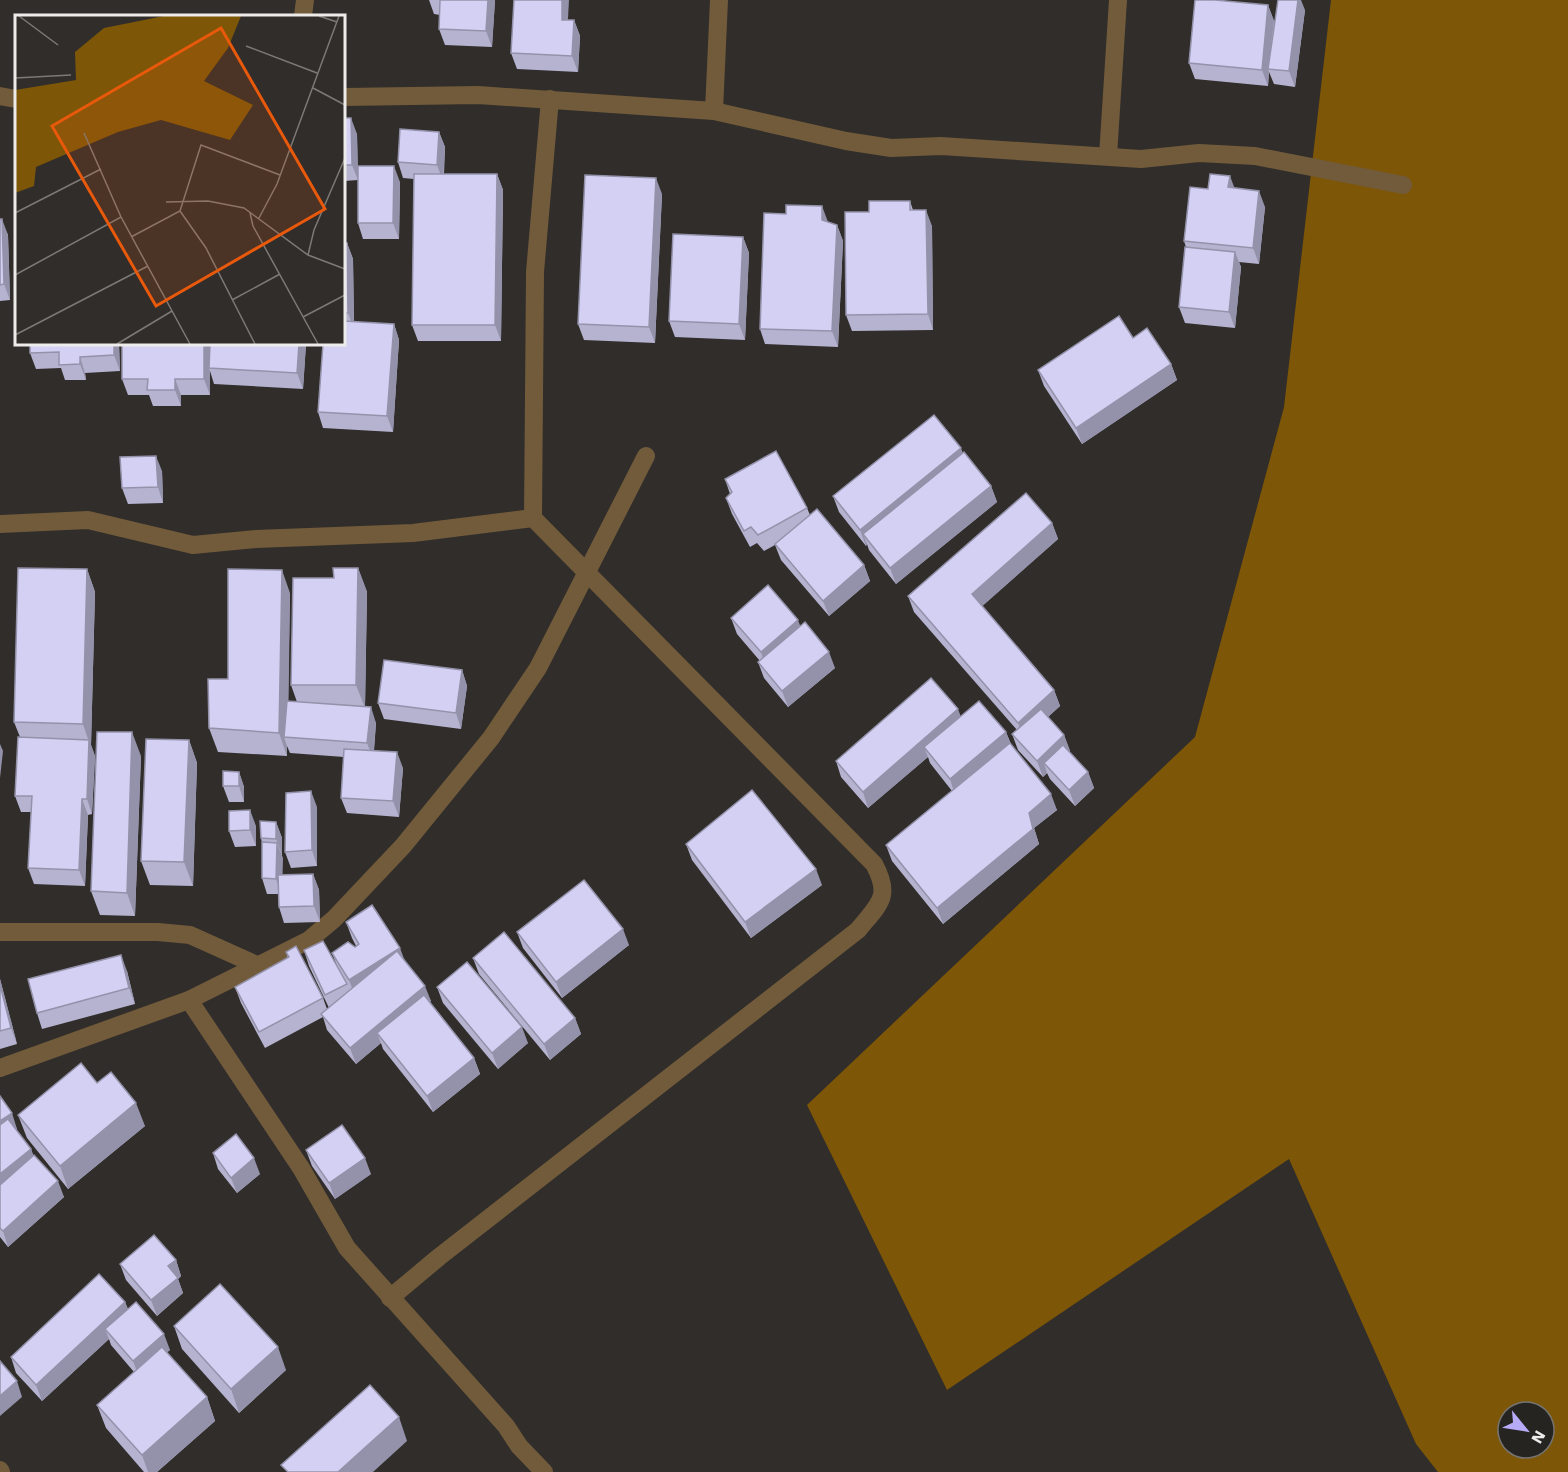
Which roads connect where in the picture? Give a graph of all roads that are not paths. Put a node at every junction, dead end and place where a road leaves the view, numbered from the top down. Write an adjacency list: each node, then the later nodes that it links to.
1 (305, 0): 4 (street)
2 (719, 0): 9 (street)
3 (1118, 0): 10 (street)
4 (303, 15)
5 (0, 96): 7 (street)
6 (345, 97): 8 (street)
7 (15, 99)
8 (549, 99): 9 (street); 13 (street)
9 (714, 111): 10 (street)
10 (1108, 156): 11 (street)
11 (1403, 184)
12 (646, 456): 15 (street)
13 (533, 518): 14 (street); 15 (street)
14 (0, 524)
15 (586, 572): 17 (street); 20 (street)
16 (0, 932): 17 (street)
17 (259, 966): 18 (street)
18 (189, 1000): 19 (street); 20 (street)
19 (0, 1068)
20 (390, 1298): 21 (street)
21 (544, 1472)

